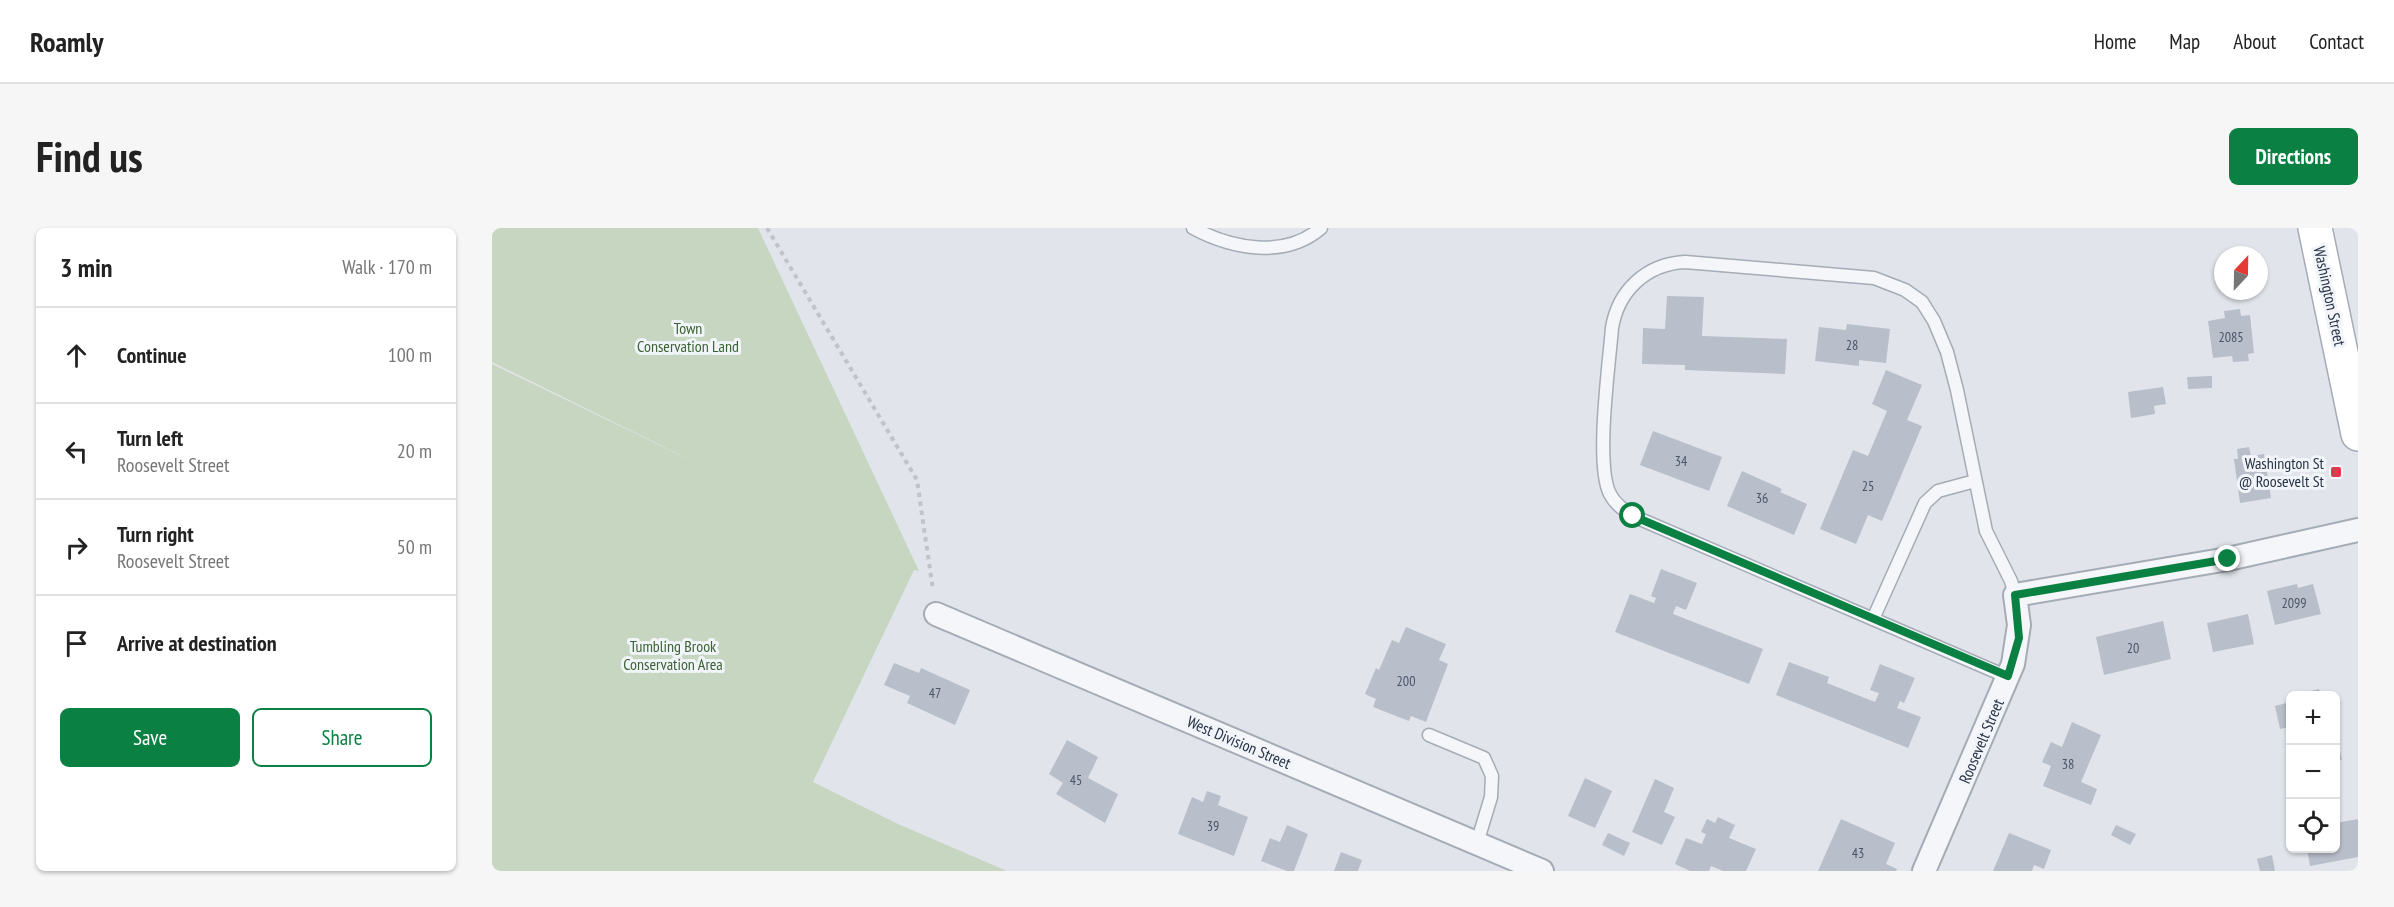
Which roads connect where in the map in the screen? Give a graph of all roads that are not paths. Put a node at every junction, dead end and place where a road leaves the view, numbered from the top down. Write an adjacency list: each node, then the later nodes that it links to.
1 (1193, 228): 2 (lane)
2 (1321, 228)
3 (2315, 228): 4 (main road, Washington Street)
4 (2349, 343): 5 (main road, Washington Street)
5 (2358, 434)
6 (1976, 481): 8 (lane); 10 (lane); 10 (lane)
7 (2358, 530): 8 (street)
8 (2015, 595): 11 (street, Roosevelt Street)
9 (936, 614): 13 (street, West Division Street)
10 (1873, 619): 11 (lane)
11 (2008, 676): 15 (street, Roosevelt Street)
12 (1429, 735): 13 (lane)
13 (1477, 843): 14 (street, West Division Street)
14 (1542, 871)
15 (1924, 871)

